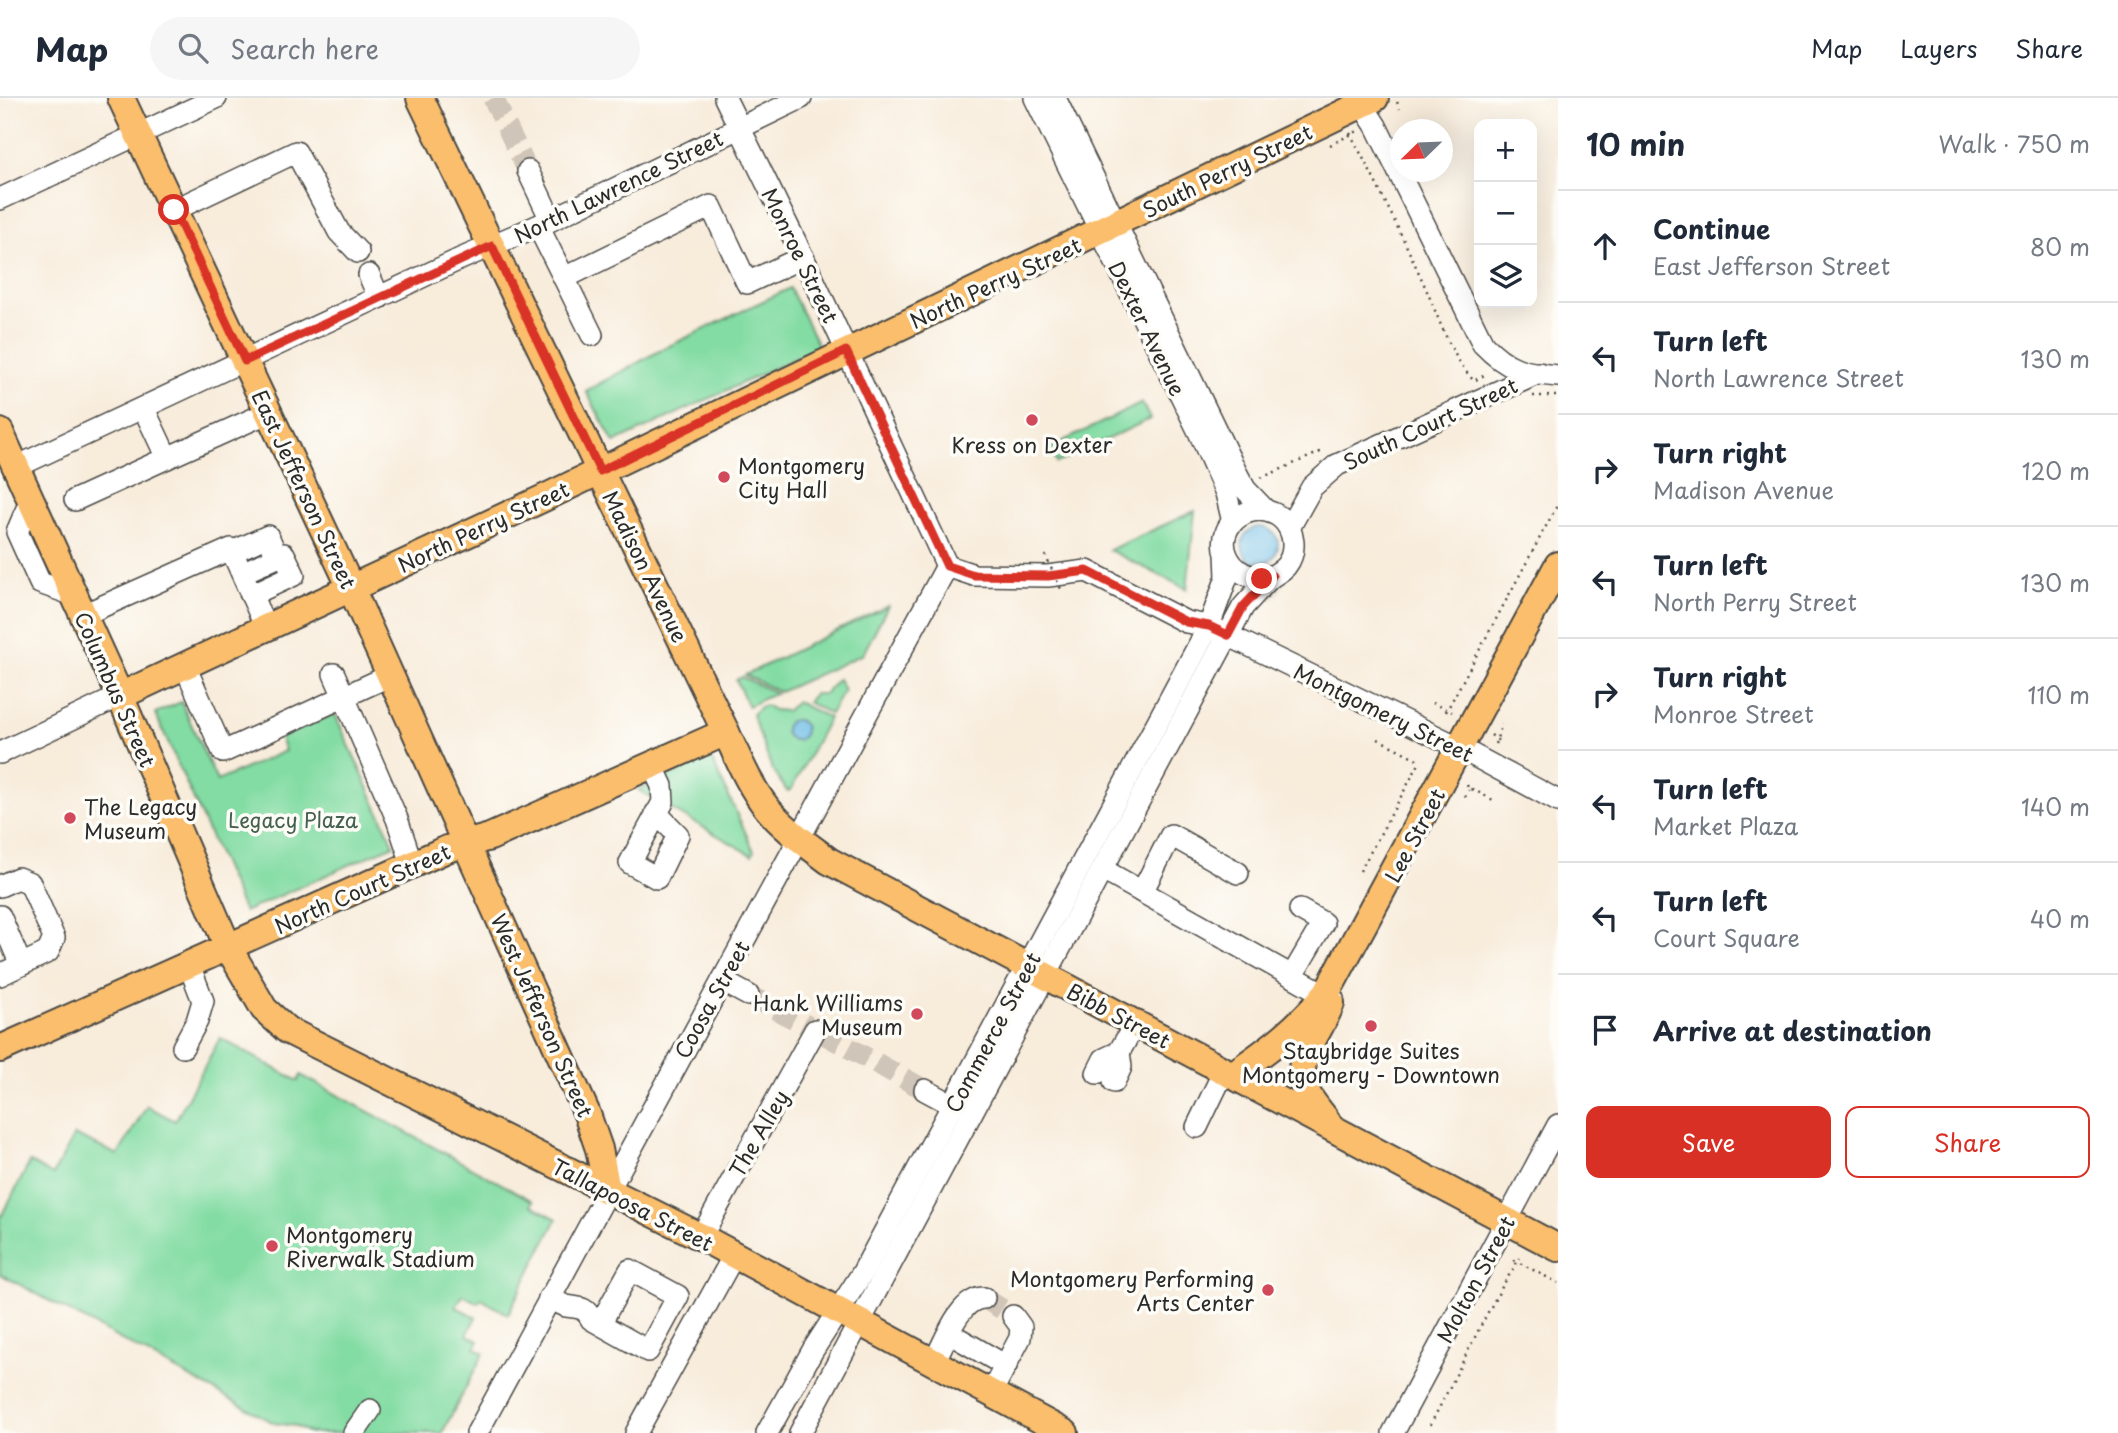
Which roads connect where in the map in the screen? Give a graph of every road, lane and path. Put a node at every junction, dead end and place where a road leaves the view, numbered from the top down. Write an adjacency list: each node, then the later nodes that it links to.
1 (121, 98): 13 (main road, East Jefferson Street)
2 (216, 98): 13 (street)
3 (420, 98): 20 (main road, Madison Avenue)
4 (725, 98): 11 (street, Monroe Street)
5 (802, 98): 11 (street, North Lawrence Street)
6 (1035, 98): 19 (street, Dexter Avenue)
7 (1055, 98): 19 (street, Dexter Avenue)
8 (1371, 106): 9 (path); 12 (path); 19 (main road, South Perry Street); 31 (street)
9 (1400, 109)
10 (1347, 127): 12 (path)
11 (740, 128): 18 (street, North Lawrence Street); 22 (street, Monroe Street)
12 (1351, 134): 14 (path); 30 (path)
13 (139, 136): 16 (street); 17 (main road, East Jefferson Street)
14 (1330, 145)
15 (528, 171): 18 (street)
16 (0, 199)
17 (174, 210): 21 (street); 28 (main road, East Jefferson Street)
18 (544, 223): 20 (street, North Lawrence Street); 24 (street)
19 (1109, 228): 27 (main road, North Perry Street); 41 (street, Dexter Avenue); 42 (street, Dexter Avenue)
20 (492, 246): 25 (street, North Lawrence Street); 38 (main road, Madison Avenue)
21 (358, 252)
22 (803, 257): 24 (street); 27 (street, Monroe Street)
23 (369, 275): 25 (street)
24 (564, 278): 26 (street)
25 (379, 298): 28 (street, North Lawrence Street)
26 (592, 335)
27 (846, 351): 38 (main road, North Perry Street); 49 (street, Monroe Street)
28 (245, 361): 33 (street, North Lawrence Street); 34 (main road, East Jefferson Street)
29 (1558, 364): 31 (street, South Court Street)
30 (1491, 371)
31 (1536, 374): 32 (street); 43 (street, South Court Street)
32 (1558, 376)
33 (144, 409): 36 (street); 37 (street, North Lawrence Street)
34 (269, 412): 36 (street); 52 (main road, East Jefferson Street)
35 (0, 432): 37 (main road, Columbus Street)
36 (167, 458): 39 (street)
37 (16, 467): 55 (main road, Columbus Street)
38 (600, 471): 52 (main road, North Perry Street); 67 (main road, Madison Avenue)
39 (75, 500)
40 (1558, 504): 64 (path)
41 (1265, 510): 42 (street); 43 (street)
42 (1233, 522): 45 (street)
43 (1289, 528): 51 (street)
44 (232, 551): 47 (street); 50 (street); 55 (street)
45 (1226, 554): 51 (street); 57 (street)
46 (1045, 555): 53 (path, bridge)
47 (277, 557): 50 (street); 54 (street)
48 (1558, 565): 73 (main road, Lee Street)
49 (947, 566): 57 (street, Montgomery Street); 80 (street, Coosa Street)
50 (242, 573): 54 (street)
51 (1272, 576): 57 (street)
52 (351, 588): 56 (main road, North Perry Street); 60 (main road, East Jefferson Street)
53 (1061, 589)
54 (251, 595): 56 (street)
55 (79, 605): 61 (main road, Columbus Street)
56 (266, 628): 58 (main road, North Perry Street)
57 (1219, 630): 73 (street, Montgomery Street); 83 (street, Commerce Street); 93 (street, Commerce Street)
58 (185, 666): 61 (main road, North Perry Street); 62 (street)
59 (334, 674): 62 (street)
60 (391, 675): 62 (street); 81 (main road, East Jefferson Street)
61 (120, 696): 74 (street, North Perry Street); 90 (main road, Columbus Street)
62 (344, 698): 82 (street)
63 (1433, 703): 64 (path)
64 (1446, 711): 65 (path)
65 (1451, 712)
66 (1502, 724): 70 (path)
67 (726, 732): 75 (main road, North Court Street); 80 (main road, Bibb Street)
68 (1492, 735): 70 (path)
69 (1378, 738): 84 (path)
70 (1497, 738): 71 (path); 72 (path)
71 (1494, 744)
72 (1501, 744)
73 (1460, 748): 78 (street, Montgomery Street); 98 (main road, Lee Street)
74 (0, 753)
75 (652, 765): 79 (street); 81 (main road, North Court Street)
76 (1465, 797): 77 (path)
77 (1493, 800)
78 (1558, 801)
79 (656, 813)
80 (798, 837): 93 (main road, Bibb Street); 96 (street, Coosa Street)
81 (467, 843): 82 (main road, North Court Street); 110 (main road, West Jefferson Street)
82 (412, 864): 90 (main road, North Court Street)
83 (1103, 870): 87 (street); 93 (street, Commerce Street)
84 (1360, 871)
85 (1238, 873): 87 (street)
86 (0, 886): 91 (street)
87 (1142, 892): 95 (street)
88 (1300, 910): 95 (street)
89 (0, 916): 91 (street)
90 (228, 947): 92 (main road, North Court Street); 110 (main road, Tallapoosa Street)
91 (21, 965): 94 (street)
92 (189, 965): 101 (street); 102 (main road, North Court Street)
93 (1036, 972): 99 (main road, Bibb Street); 106 (street, Commerce Street); 118 (street, Commerce Street)
94 (0, 975)
95 (1292, 976): 98 (street)
96 (722, 981): 97 (street); 110 (street, Coosa Street)
97 (748, 995)
98 (1329, 997): 103 (main road, Lee Street); 109 (main road)
99 (1135, 1024): 103 (main road, Bibb Street); 104 (street)
100 (815, 1030): 112 (street, The Alley)
101 (183, 1047)
102 (0, 1049)
103 (1228, 1073): 108 (street); 109 (main road, Bibb Street)
104 (1105, 1077)
105 (925, 1090): 106 (street)
106 (953, 1105): 118 (street, Commerce Street)
107 (1558, 1125): 111 (street, Molton Street)
108 (1197, 1127)
109 (1331, 1127): 111 (main road, Bibb Street)
110 (607, 1190): 112 (main road, Tallapoosa Street); 117 (street, Coosa Street)
111 (1507, 1220): 113 (main road, Bibb Street); 127 (street, Molton Street)
112 (701, 1237): 114 (main road, Tallapoosa Street)
113 (1558, 1248)
114 (734, 1255): 118 (main road, Tallapoosa Street); 130 (street)
115 (1558, 1283): 126 (path)
116 (984, 1298): 121 (street)
117 (558, 1302): 120 (street); 129 (street, Coosa Street)
118 (849, 1316): 122 (main road, Tallapoosa Street); 131 (street, Commerce Street); 132 (street, Commerce Street)
119 (1013, 1316): 123 (street)
120 (595, 1322)
121 (949, 1334): 122 (street); 123 (street)
122 (934, 1362): 124 (main road, Tallapoosa Street)
123 (1006, 1366): 124 (street)
124 (991, 1393): 133 (main road, Tallapoosa Street)
125 (370, 1410): 128 (street)
126 (1430, 1425)
127 (1399, 1430)
128 (354, 1433)
129 (477, 1433)
130 (636, 1433)
131 (767, 1433)
132 (800, 1433)
133 (1065, 1433)

